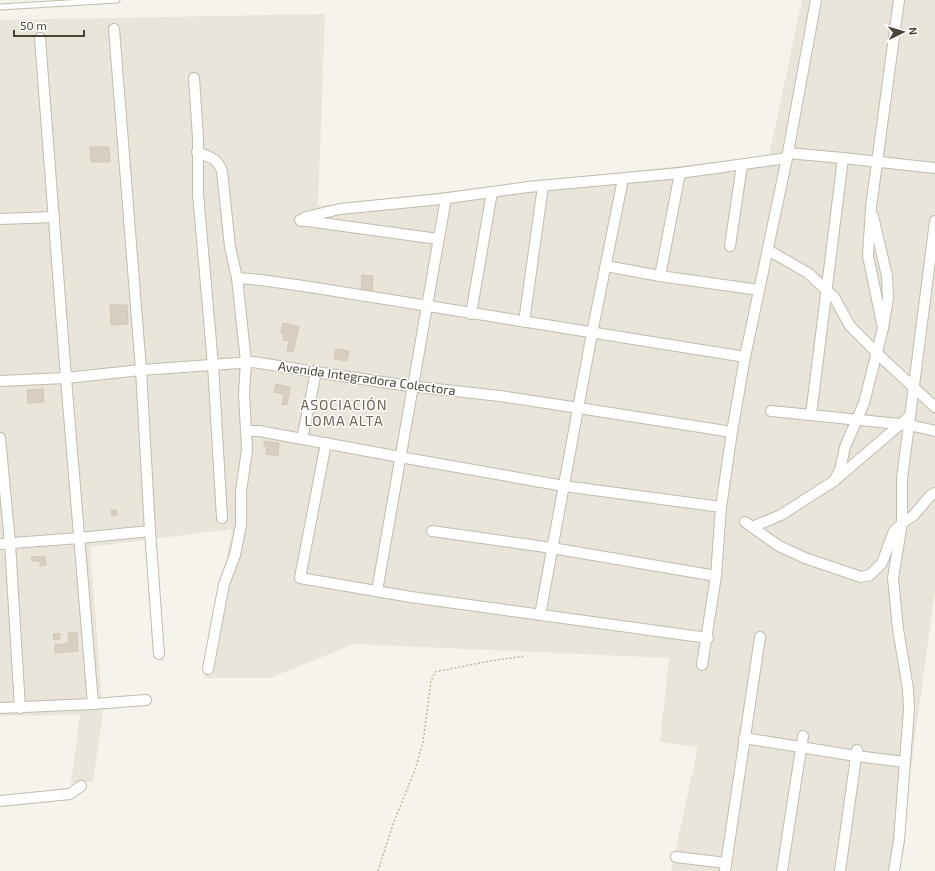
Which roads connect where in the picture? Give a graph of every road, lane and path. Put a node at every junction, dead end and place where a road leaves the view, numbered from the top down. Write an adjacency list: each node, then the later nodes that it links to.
1 (117, 0): 4 (lane)
2 (816, 0): 9 (street)
3 (899, 0): 11 (street)
4 (0, 7)
5 (114, 29): 40 (street)
6 (40, 38): 20 (street)
7 (194, 78): 8 (street)
8 (198, 152): 28 (street); 39 (street)
9 (788, 156): 10 (street); 12 (street); 25 (street)
10 (843, 158): 11 (street); 30 (street)
11 (878, 162): 13 (street); 19 (street)
12 (742, 165): 14 (street); 24 (street)
13 (935, 168)
14 (680, 173): 15 (street); 27 (street)
15 (623, 179): 16 (street); 26 (street)
16 (543, 186): 17 (street); 33 (street)
17 (492, 192): 18 (street); 32 (street)
18 (446, 198): 23 (street); 23 (street)
19 (871, 207): 34 (street); 34 (street)
20 (54, 217): 21 (street); 42 (street)
21 (0, 219)
22 (935, 221): 45 (street)
23 (438, 239): 31 (street)
24 (730, 246)
25 (768, 250): 29 (street); 30 (street)
26 (606, 266): 27 (street); 35 (street)
27 (660, 276): 29 (street)
28 (238, 278): 31 (street); 38 (street)
29 (759, 290): 37 (street)
30 (827, 290): 36 (street); 49 (street)
31 (426, 306): 32 (street); 44 (street)
32 (471, 314): 33 (street)
33 (524, 322): 35 (street)
34 (883, 328): 36 (street)
35 (592, 333): 37 (street); 47 (street)
36 (876, 352): 45 (street); 50 (street)
37 (745, 357): 53 (street)
38 (246, 362): 39 (street, Avenida Integradora Colectora); 41 (street, Avenida Integradora Colectora); 52 (street)
39 (213, 365): 40 (street, Avenida Integradora Colectora); 63 (street)
40 (142, 370): 42 (street, Avenida Integradora Colectora); 65 (street)
41 (316, 372): 44 (street, Avenida Integradora Colectora); 56 (street)
42 (66, 378): 43 (street, Avenida Integradora Colectora); 67 (street)
43 (0, 381)
44 (412, 386): 47 (street, Avenida Integradora Colectora); 58 (street)
45 (914, 388): 46 (street); 51 (street)
46 (935, 407)
47 (579, 408): 53 (street, Avenida Integradora Colectora); 60 (street)
48 (771, 411): 49 (street)
49 (811, 415): 50 (street)
50 (857, 420): 51 (street); 59 (street)
51 (907, 422): 54 (street); 59 (street); 64 (street)
52 (246, 431): 56 (street); 78 (street)
53 (732, 432): 62 (street)
54 (935, 432)
55 (0, 438): 68 (street)
56 (302, 439): 57 (street)
57 (326, 443): 58 (street); 71 (street)
58 (400, 457): 60 (street); 71 (street)
59 (834, 481): 64 (street)
60 (564, 486): 62 (street); 69 (street)
61 (935, 493): 64 (street)
62 (721, 507): 70 (street)
63 (222, 518)
64 (902, 523): 87 (street)
65 (150, 531): 67 (street); 75 (street)
66 (432, 531): 69 (street)
67 (79, 538): 68 (street); 80 (street)
68 (5, 543): 82 (street)
69 (552, 548): 70 (street); 72 (street)
70 (716, 576): 74 (street)
71 (377, 591): 72 (street)
72 (540, 615): 74 (street)
73 (760, 637): 84 (street)
74 (708, 638): 77 (street)
75 (159, 654)
76 (525, 656): 92 (path)
77 (702, 665)
78 (208, 669)
79 (146, 700): 80 (street)
80 (93, 704): 82 (street)
81 (0, 708): 82 (street)
82 (20, 708)
83 (803, 736): 85 (street)
84 (744, 738): 85 (street); 91 (street)
85 (801, 747): 86 (street); 93 (street)
86 (856, 752): 87 (street); 94 (street)
87 (905, 762): 95 (street)
88 (81, 786): 89 (street)
89 (0, 801)
90 (676, 857): 91 (street)
91 (725, 867)
92 (378, 871)
93 (782, 871)
94 (840, 871)
95 (894, 871)

